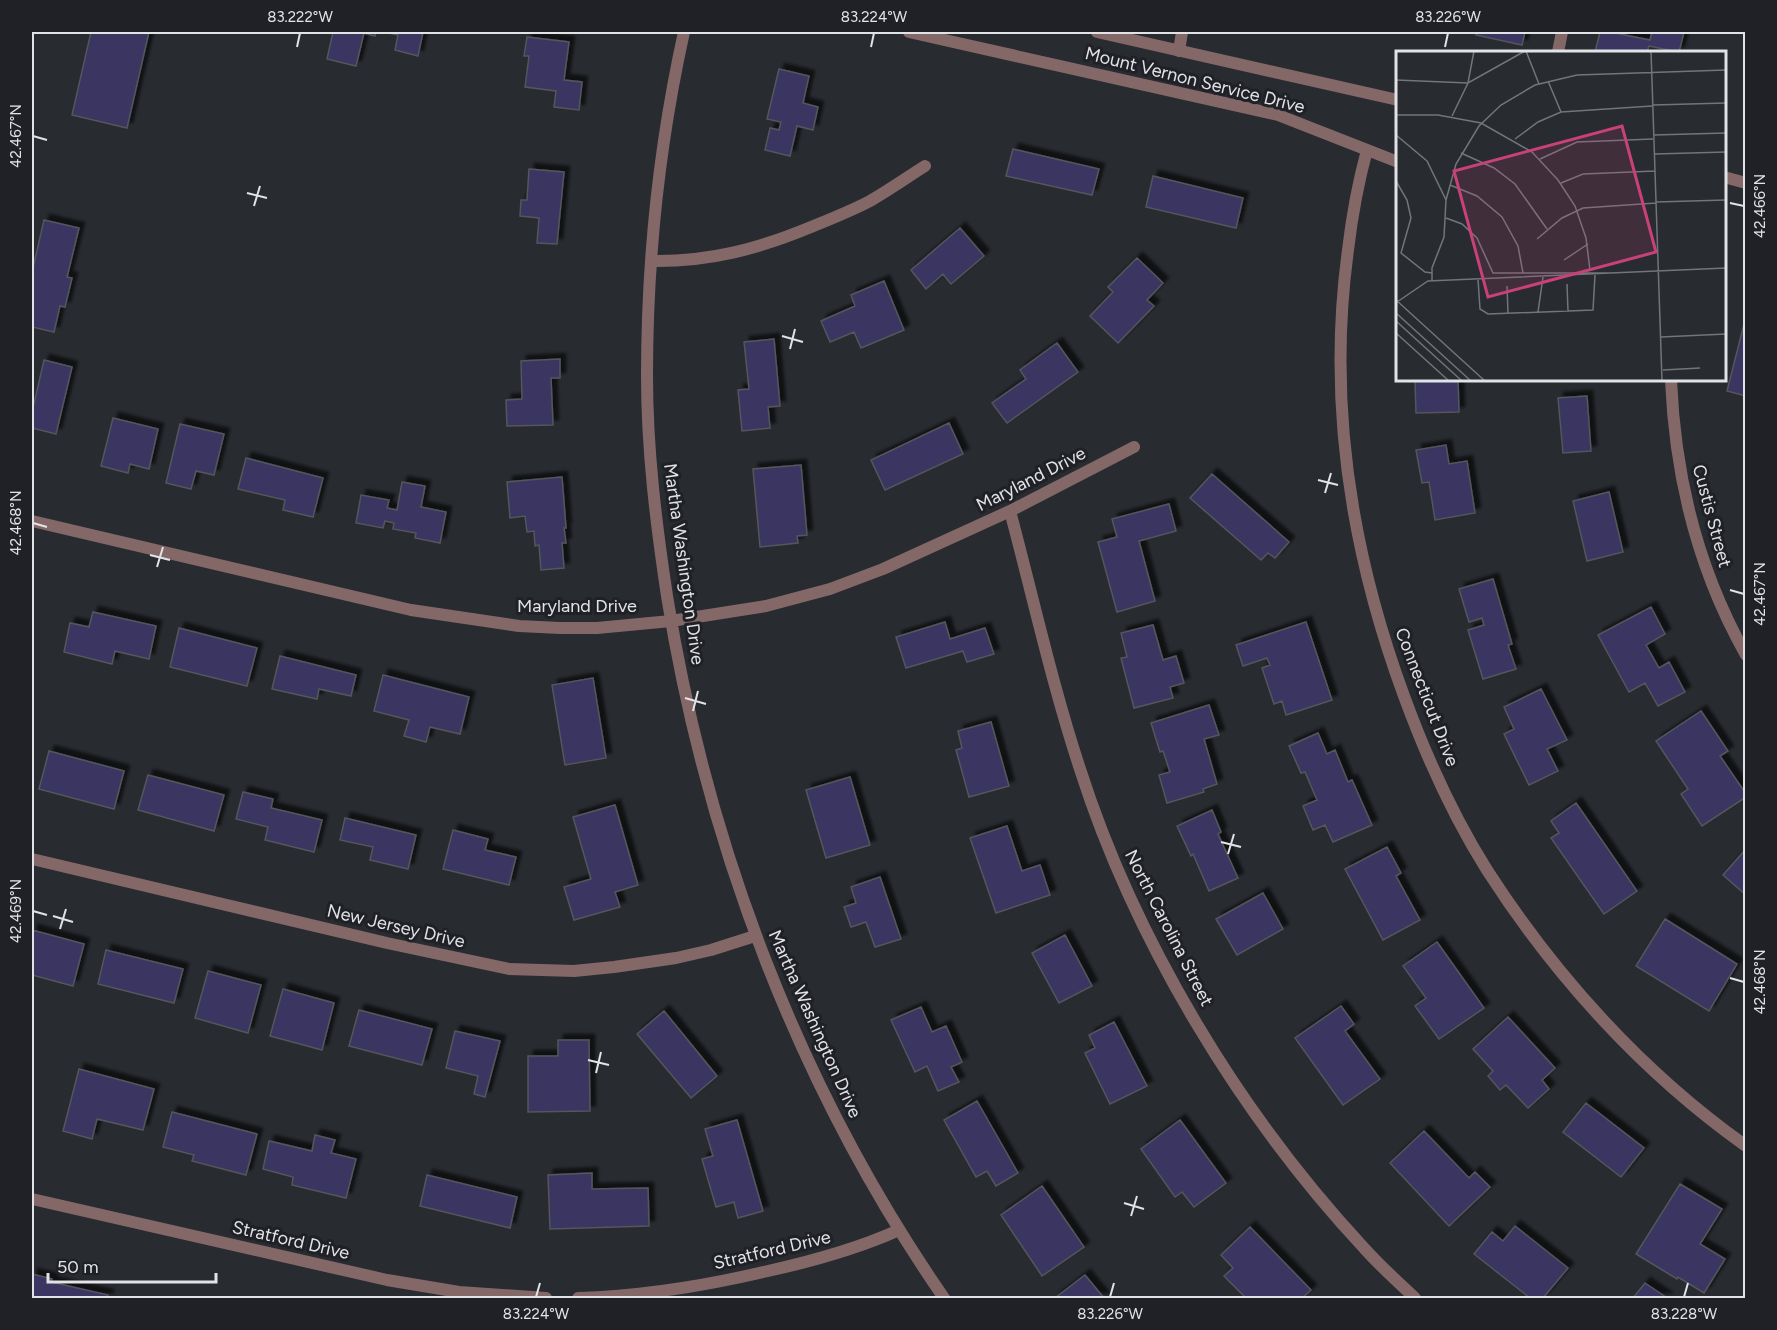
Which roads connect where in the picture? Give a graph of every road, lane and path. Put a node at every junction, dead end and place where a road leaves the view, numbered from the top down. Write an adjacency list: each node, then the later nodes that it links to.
1 (684, 32): 14 (street, Martha Washington Drive)
2 (909, 32): 9 (street, Mount Vernon Service Drive)
3 (1097, 32): 6 (street)
4 (1182, 32): 6 (street)
5 (1562, 32): 7 (street)
6 (1179, 51): 8 (street)
7 (1558, 51)
8 (1396, 100)
9 (1367, 150): 10 (street, Mount Vernon Service Drive); 23 (street, Connecticut Drive)
10 (1396, 161)
11 (925, 166): 14 (street)
12 (1726, 177): 13 (street)
13 (1746, 183)
14 (651, 261): 19 (street, Martha Washington Drive)
15 (1671, 381): 20 (street, Custis Street)
16 (1134, 447): 17 (street, Maryland Drive)
17 (1010, 511): 19 (street, Maryland Drive); 29 (street, North Carolina Street)
18 (32, 521): 19 (street, Maryland Drive)
19 (671, 621): 22 (street, Martha Washington Drive)
20 (1746, 655)
21 (32, 860): 22 (street, New Jersey Drive)
22 (756, 936): 25 (street, Martha Washington Drive)
23 (1746, 1146)
24 (32, 1199): 26 (street, Stratford Drive)
25 (899, 1230): 27 (street, Stratford Drive); 28 (street, Martha Washington Drive)
26 (546, 1299)
27 (578, 1299)
28 (944, 1299)
29 (1415, 1299)

